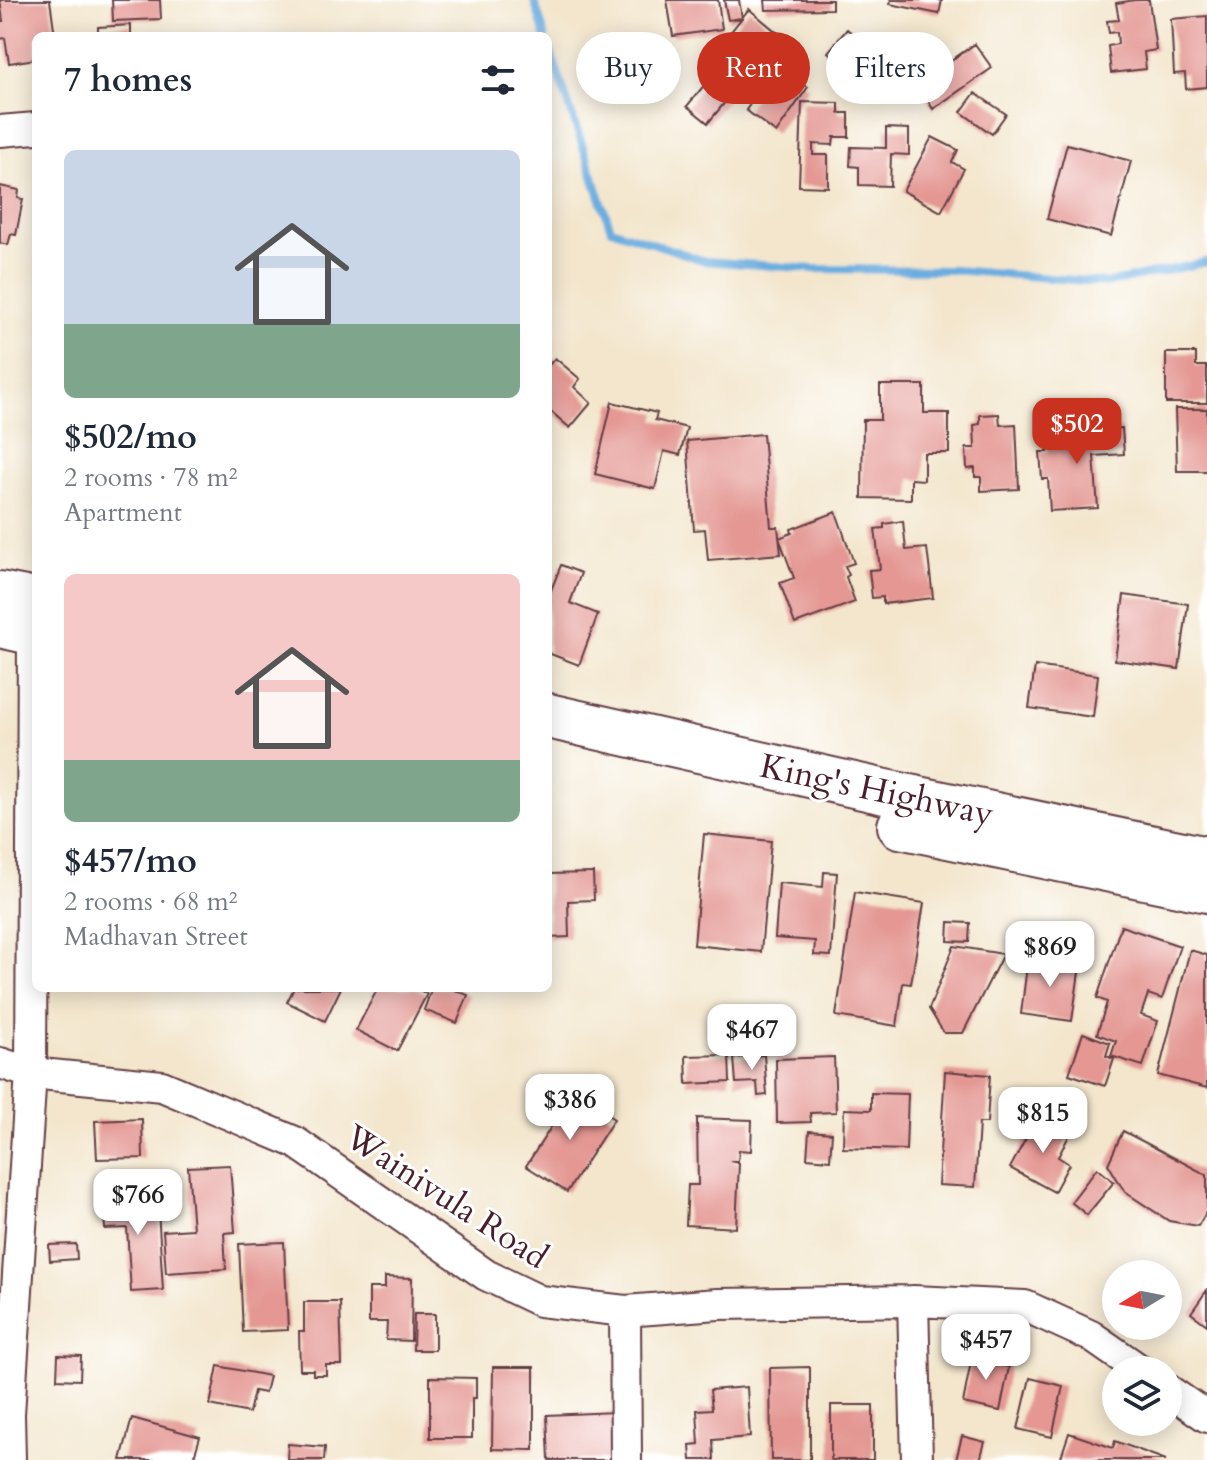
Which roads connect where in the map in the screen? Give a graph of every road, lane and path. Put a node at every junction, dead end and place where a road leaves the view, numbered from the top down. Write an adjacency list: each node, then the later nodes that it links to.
1 (32, 128): 2 (street)
2 (0, 131)
3 (0, 594): 4 (highway)
4 (26, 623): 9 (street)
5 (552, 717): 7 (highway, King's Highway)
6 (552, 748): 7 (highway, King's Highway)
7 (1206, 878)
8 (0, 1063): 9 (street, Wainivula Road)
9 (31, 1073): 11 (street, Wainivula Road); 14 (street)
10 (913, 1301): 11 (street, Wainivula Road); 12 (street, Wainivula Road); 18 (street)
11 (625, 1311): 17 (street)
12 (1120, 1356)
13 (1182, 1400): 15 (street)
14 (5, 1414): 16 (street)
15 (1207, 1417)
16 (10, 1460)
17 (626, 1460)
18 (917, 1460)

